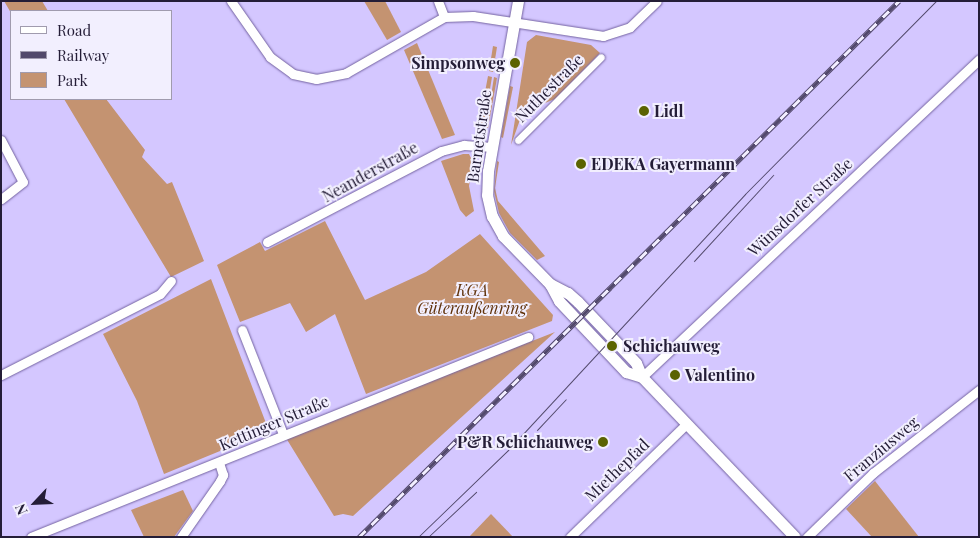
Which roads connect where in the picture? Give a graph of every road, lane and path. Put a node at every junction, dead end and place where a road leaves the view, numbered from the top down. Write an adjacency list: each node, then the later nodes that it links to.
1 (231, 1): 5 (street)
2 (438, 1): 5 (street)
3 (518, 1): 6 (street, Barnetstraße)
4 (657, 1): 6 (street, Nuthestraße)
5 (444, 17): 6 (street)
6 (514, 23): 11 (street, Barnetstraße)
7 (601, 57): 10 (street, Nuthestraße)
8 (979, 59): 18 (street, Wünsdorfer Straße)
9 (1, 140): 12 (street)
10 (518, 140)
11 (492, 147): 13 (street, Neanderstraße); 18 (street, Barnetstraße)
12 (1, 199)
13 (267, 242)
14 (171, 281): 17 (street)
15 (242, 330): 21 (street)
16 (528, 337): 21 (street, Kettinger Straße)
17 (1, 375)
18 (642, 377): 20 (street)
19 (979, 390): 27 (street, Franziusweg)
20 (686, 424): 25 (street, Miethepfad); 26 (street)
21 (283, 434): 22 (street, Kettinger Straße)
22 (219, 463): 23 (street, Kettinger Straße); 24 (street)
23 (31, 537)
24 (180, 537)
25 (570, 537)
26 (795, 537)
27 (807, 537)

